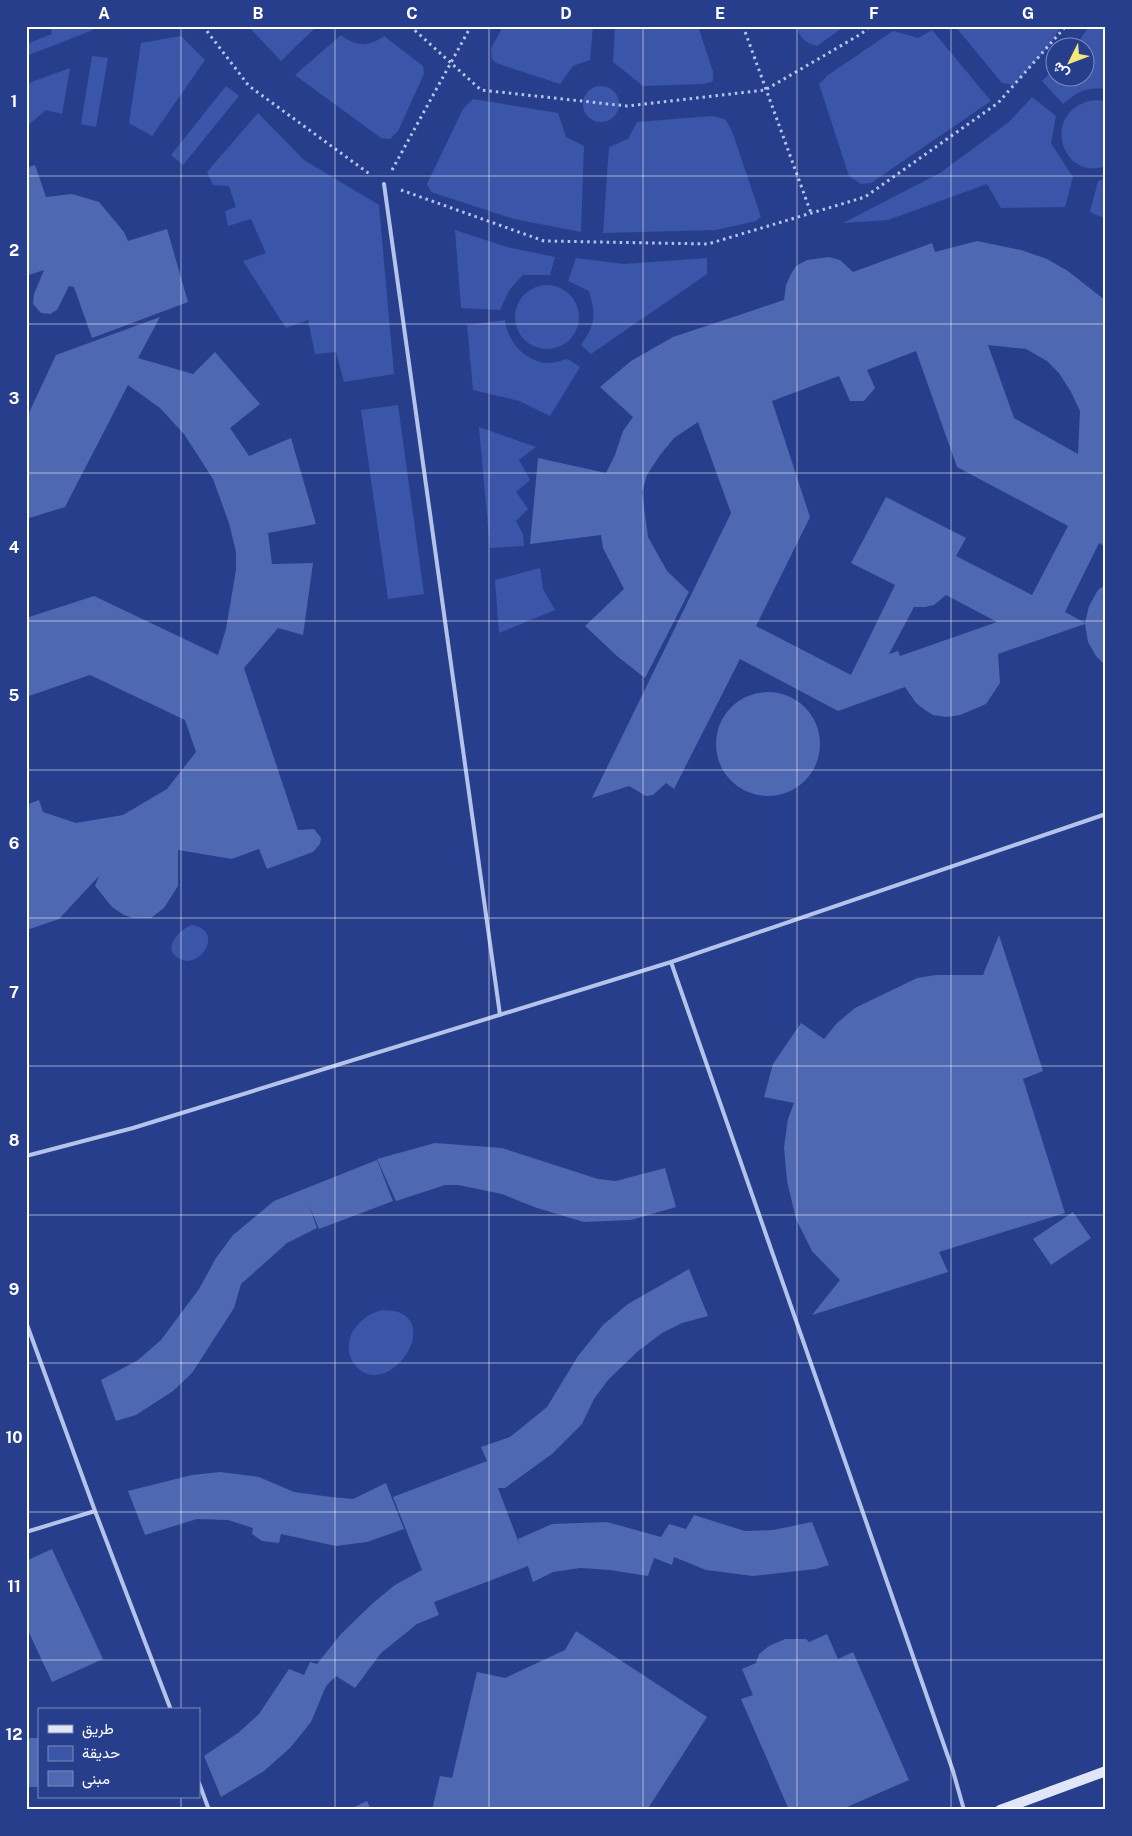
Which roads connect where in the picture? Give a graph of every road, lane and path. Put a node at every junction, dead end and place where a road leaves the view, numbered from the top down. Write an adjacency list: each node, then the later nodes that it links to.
1 (203, 26): 9 (path)
2 (410, 26): 7 (path)
3 (471, 26): 7 (path)
4 (743, 26): 8 (path)
5 (870, 26): 8 (path)
6 (1066, 26): 10 (path)
7 (449, 64): 8 (path); 9 (path)
8 (765, 90): 10 (path)
9 (384, 184): 10 (path); 13 (lane)
10 (811, 213)
11 (1106, 814): 12 (lane)
12 (670, 962): 13 (lane); 22 (lane)
13 (500, 1015): 14 (lane)
14 (26, 1156)
15 (26, 1322): 16 (lane)
16 (95, 1511): 17 (lane); 18 (lane)
17 (26, 1532)
18 (170, 1708)
19 (1106, 1771): 23 (main road)
20 (200, 1786): 21 (lane)
21 (209, 1810)
22 (964, 1810)
23 (1000, 1810)

